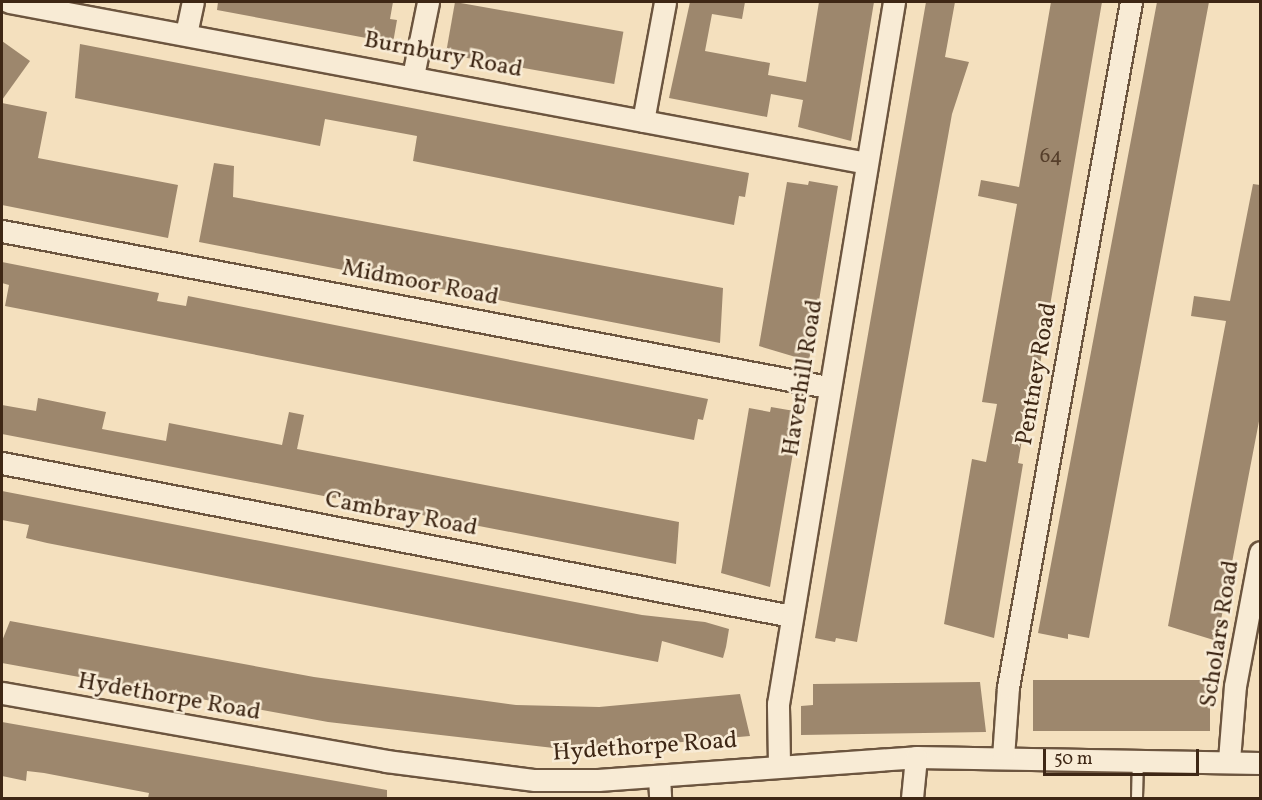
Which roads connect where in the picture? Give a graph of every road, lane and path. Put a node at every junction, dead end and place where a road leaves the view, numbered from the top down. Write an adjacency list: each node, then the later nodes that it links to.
1 (9, 2): 7 (street, Burnbury Road)
2 (193, 2): 7 (street)
3 (428, 2): 8 (street)
4 (665, 2): 9 (street)
5 (894, 2): 10 (street, Haverhill Road)
6 (1131, 2): 18 (street, Pentney Road)
7 (186, 34): 8 (street, Burnbury Road)
8 (413, 76): 9 (street, Burnbury Road)
9 (644, 121): 10 (street, Burnbury Road)
10 (867, 163): 12 (street, Haverhill Road)
11 (2, 231): 12 (street, Midmoor Road)
12 (828, 387): 15 (street, Haverhill Road)
13 (2, 464): 15 (street, Cambray Road)
14 (1260, 552): 20 (street, Scholars Road)
15 (791, 616): 22 (street, Haverhill Road)
16 (2, 693): 23 (street, Hydethorpe Road)
17 (916, 757): 18 (street, Hydethorpe Road); 22 (street, Hydethorpe Road); 25 (street)
18 (1004, 757): 19 (street, Hydethorpe Road)
19 (1138, 758): 20 (street, Hydethorpe Road); 26 (lane)
20 (1229, 760): 21 (street, Hydethorpe Road)
21 (1260, 763)
22 (779, 764): 23 (street, Hydethorpe Road)
23 (658, 777): 24 (street)
24 (660, 798)
25 (912, 798)
26 (1137, 798)

